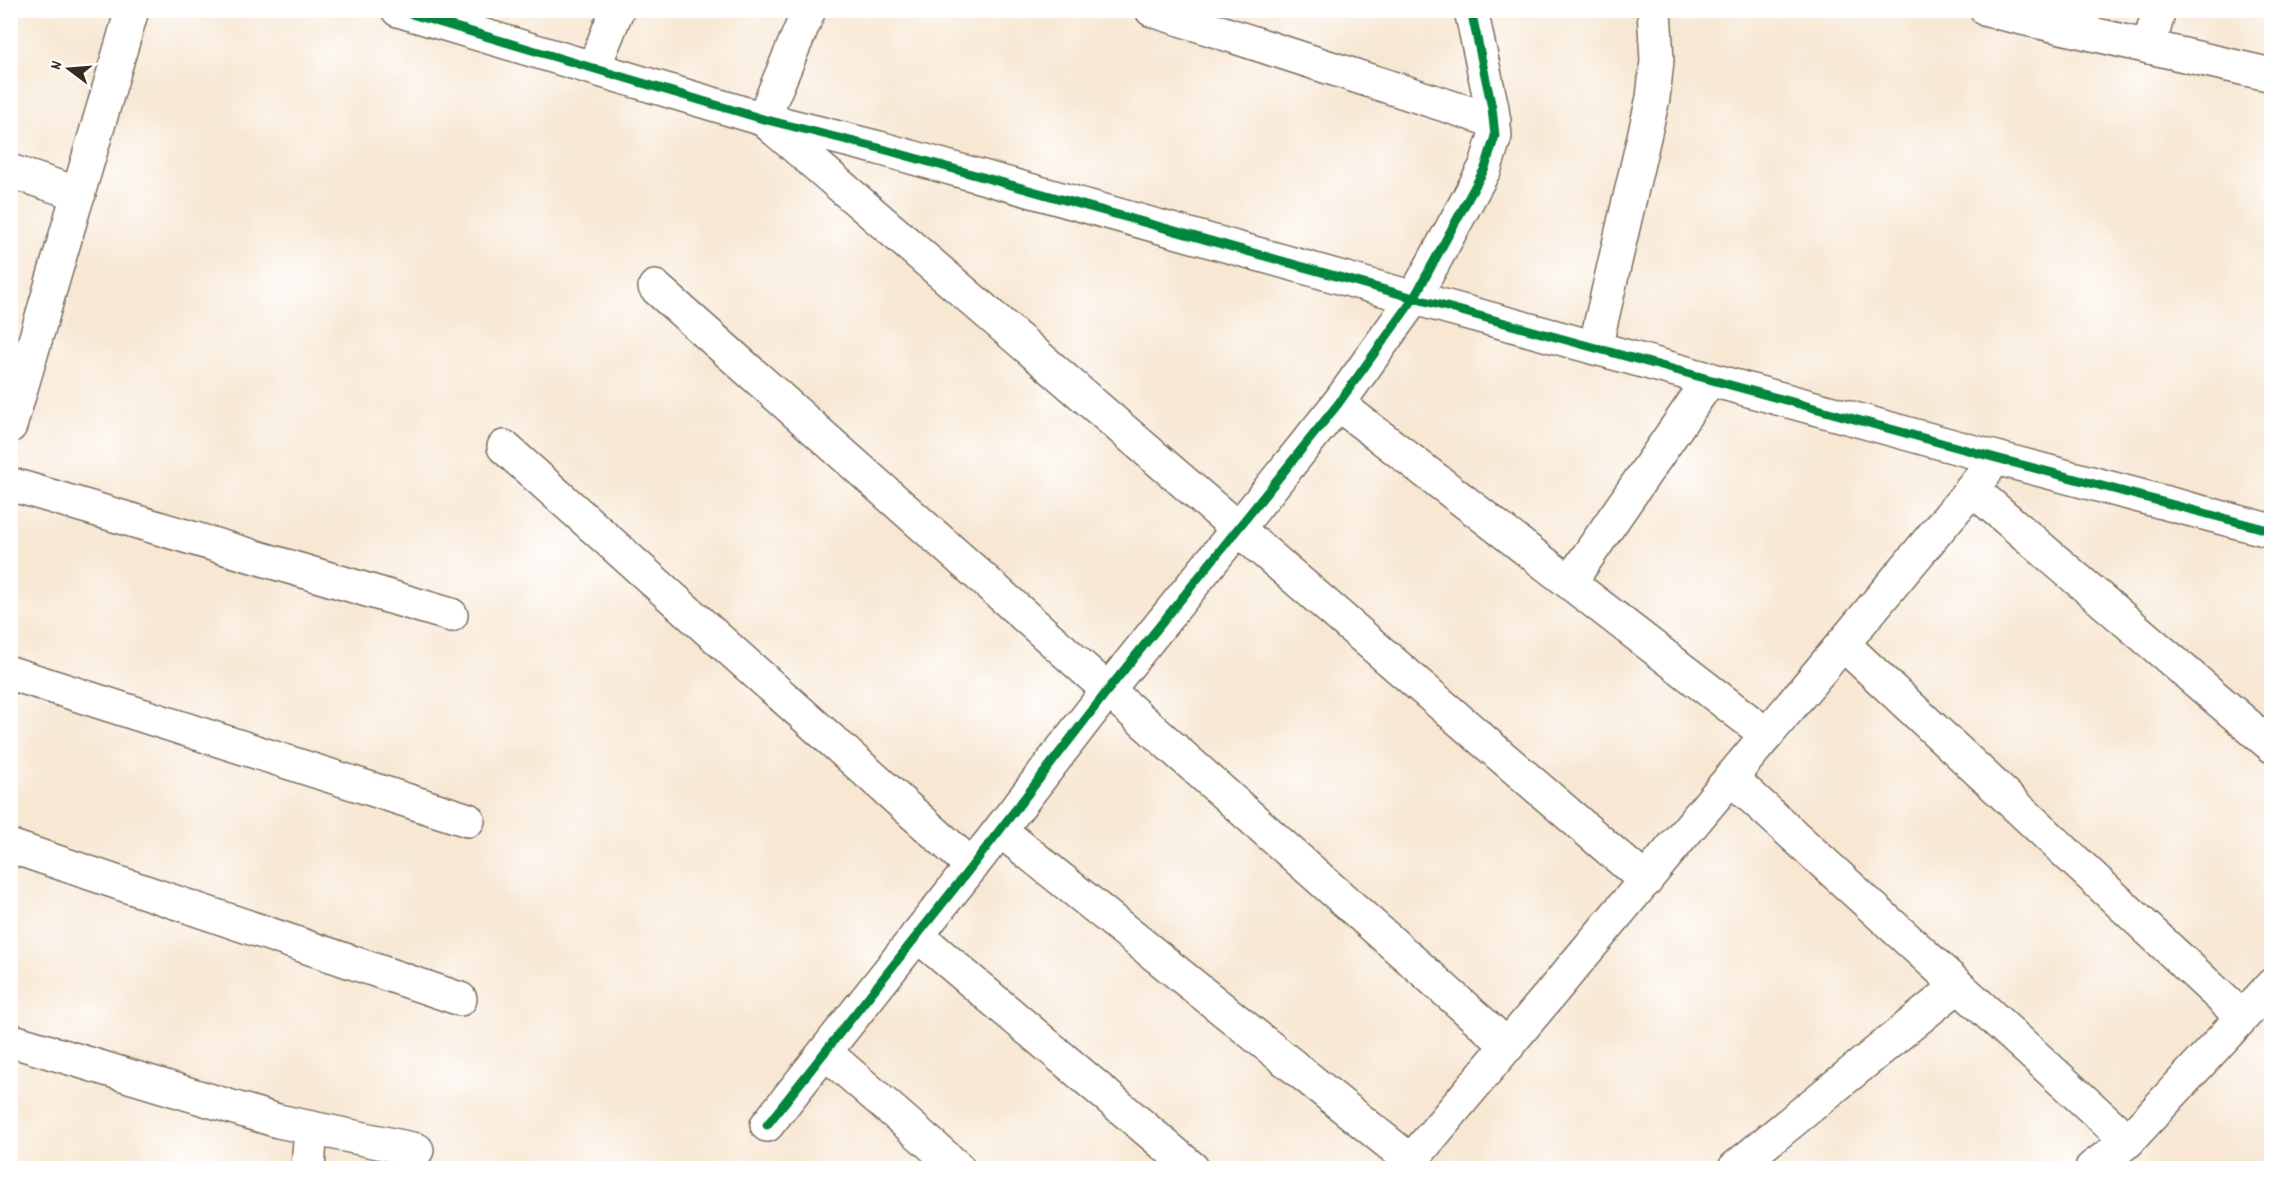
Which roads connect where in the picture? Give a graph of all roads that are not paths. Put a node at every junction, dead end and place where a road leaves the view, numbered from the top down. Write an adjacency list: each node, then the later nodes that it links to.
1 (132, 10): 16 (street)
2 (398, 10): 11 (street)
3 (617, 10): 11 (street)
4 (809, 10): 13 (street)
5 (1152, 10): 14 (street)
6 (1471, 10): 14 (street)
7 (1654, 10): 19 (street)
8 (1987, 10): 10 (street)
9 (2159, 10): 10 (street)
10 (2149, 47): 12 (street)
11 (594, 68): 13 (street)
12 (2271, 75)
13 (763, 120): 18 (street); 27 (street)
14 (1494, 121): 18 (street)
15 (10, 171): 16 (street)
16 (79, 194): 22 (street)
17 (655, 287): 33 (street)
18 (1414, 298): 19 (street); 21 (street)
19 (1595, 348): 20 (street)
20 (1710, 379): 24 (street); 29 (street)
21 (1338, 404): 27 (street); 29 (street)
22 (10, 426)
23 (504, 447): 40 (street)
24 (1996, 458): 26 (street); 28 (street)
25 (10, 484): 30 (street)
26 (1972, 489): 31 (street); 35 (street)
27 (1238, 529): 33 (street); 41 (street)
28 (2271, 531)
29 (1570, 582): 34 (street)
30 (451, 615)
31 (1843, 644): 34 (street); 46 (street)
32 (10, 673): 37 (street)
33 (1108, 690): 38 (street); 48 (street)
34 (1767, 735): 36 (street)
35 (2271, 746)
36 (1731, 778): 41 (street); 44 (street)
37 (468, 820)
38 (1000, 830): 40 (street); 54 (street)
39 (10, 846): 45 (street)
40 (972, 866): 42 (street)
41 (1646, 880): 48 (street)
42 (917, 935): 49 (street); 57 (street)
43 (2271, 985): 46 (street)
44 (1958, 986): 52 (street); 58 (street)
45 (460, 999)
46 (2242, 1017): 52 (street)
47 (10, 1040): 51 (street)
48 (1508, 1046): 54 (street)
49 (825, 1052): 50 (street); 56 (street)
50 (767, 1125)
51 (311, 1128): 53 (street); 55 (street)
52 (2128, 1141): 59 (street)
53 (417, 1150)
54 (1408, 1165)
55 (308, 1168)
56 (958, 1168)
57 (1192, 1168)
58 (1735, 1168)
59 (2092, 1168)

